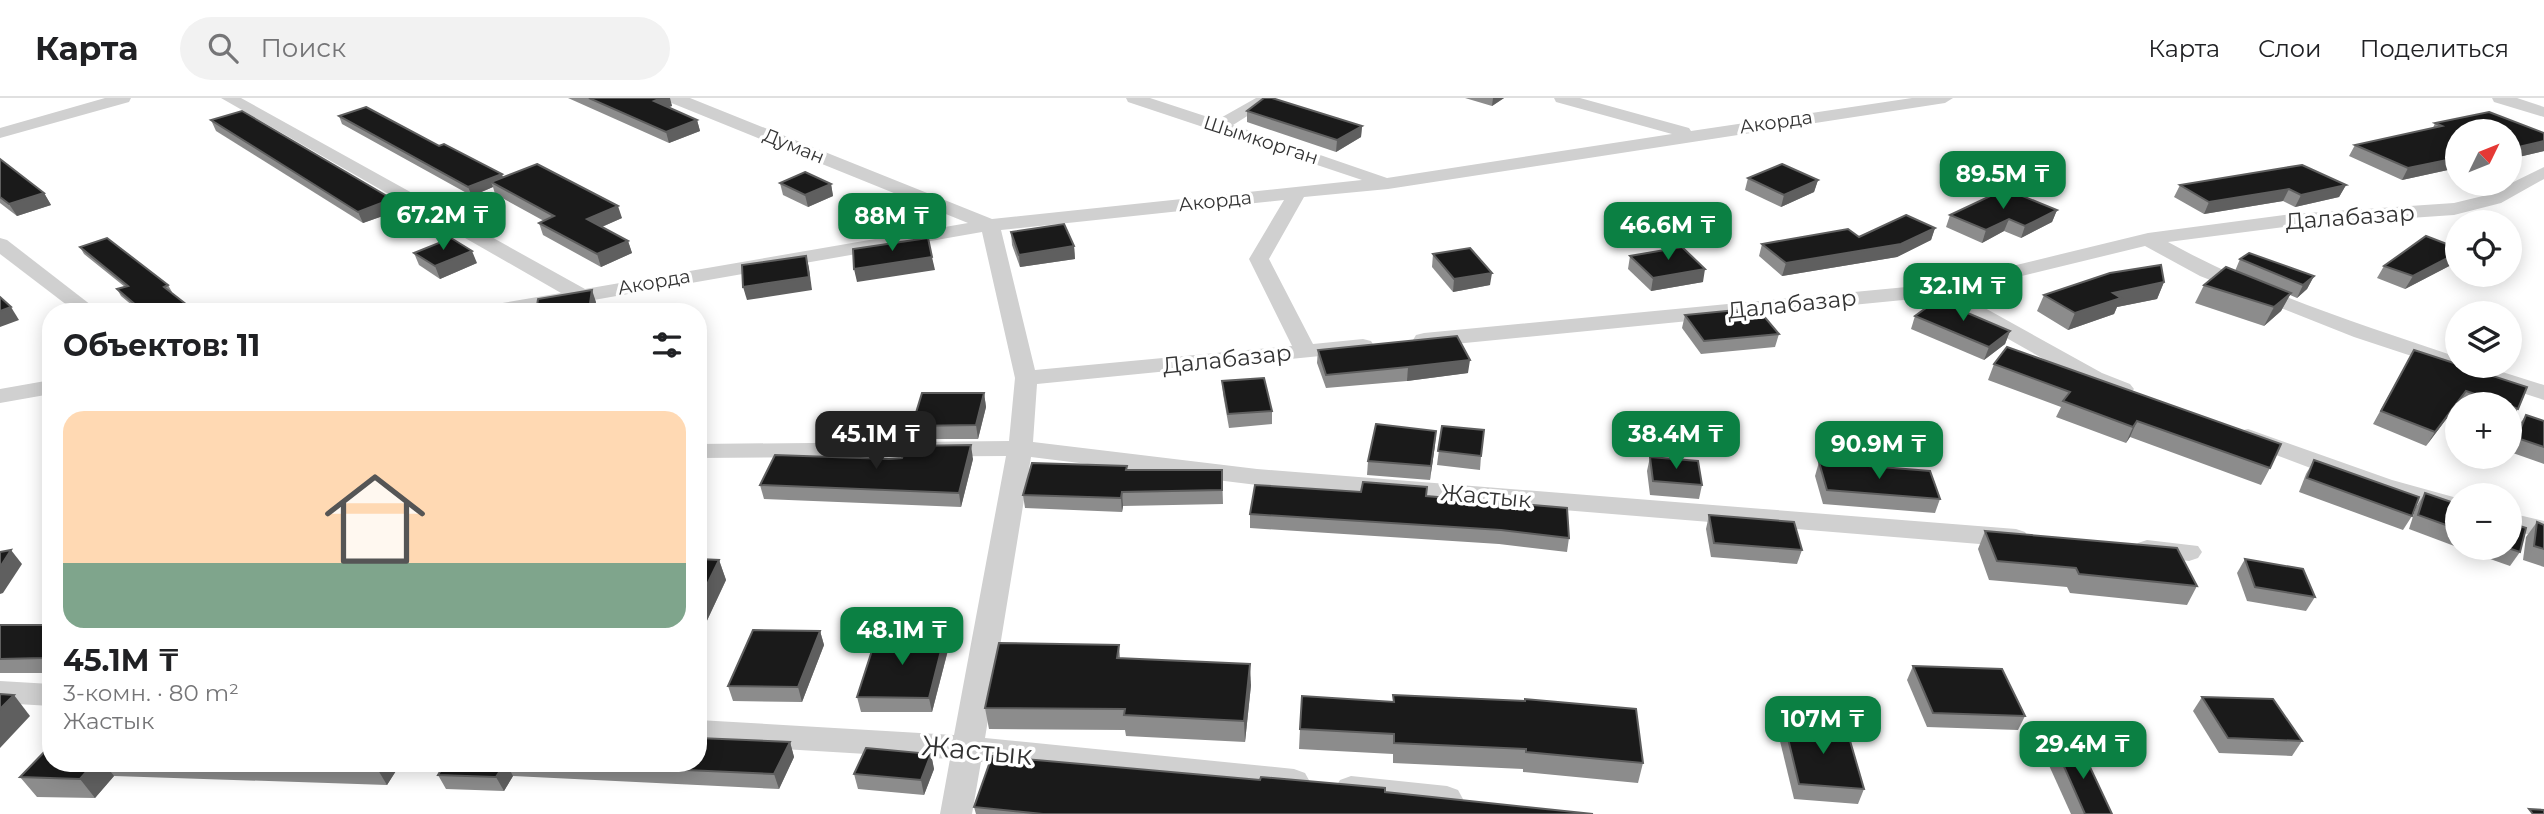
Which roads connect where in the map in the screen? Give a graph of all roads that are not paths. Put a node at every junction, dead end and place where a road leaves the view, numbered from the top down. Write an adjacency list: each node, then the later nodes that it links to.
1 (123, 98): 11 (street)
2 (229, 98): 21 (street)
3 (675, 98): 17 (street, Думан)
4 (1134, 98): 10 (street, Шымкорган)
5 (1268, 98): 10 (street)
6 (1562, 98): 12 (street)
7 (1945, 98): 12 (street, Акорда)
8 (2500, 98): 9 (street)
9 (2544, 112)
10 (1219, 126): 13 (street, Шымкорган)
11 (0, 133)
12 (1693, 134): 15 (street, Акорда)
13 (1312, 158): 15 (street, Шымкорган); 16 (street)
14 (2544, 172): 18 (street, Далабазар)
15 (1388, 183): 16 (street, Акорда)
16 (1306, 191): 17 (street, Акорда); 24 (street)
17 (990, 225): 21 (street, Акорда); 26 (street)
18 (2148, 239): 20 (street, Далабазар); 25 (street)
19 (0, 244): 22 (street)
20 (1938, 290): 24 (street, Далабазар); 31 (street)
21 (581, 295): 23 (street, Акорда)
22 (78, 303)
23 (536, 303)
24 (1306, 351): 26 (street, Далабазар)
25 (2445, 360)
26 (1026, 378): 33 (street)
27 (2498, 378): 29 (street)
28 (42, 389): 30 (street)
29 (2544, 393)
30 (0, 396)
31 (2144, 397)
32 (2232, 429): 35 (street)
33 (1020, 448): 34 (street, Жастык); 38 (street, Жастык); 44 (street)
34 (707, 451)
35 (2445, 503)
36 (2522, 524): 37 (street)
37 (2544, 530)
38 (2038, 540)
39 (2121, 547): 40 (street)
40 (2189, 552)
41 (0, 692): 42 (street)
42 (42, 694)
43 (707, 733): 44 (street, Жастык)
44 (967, 748): 45 (street, Жастык); 46 (street)
45 (1479, 802)
46 (956, 814)

